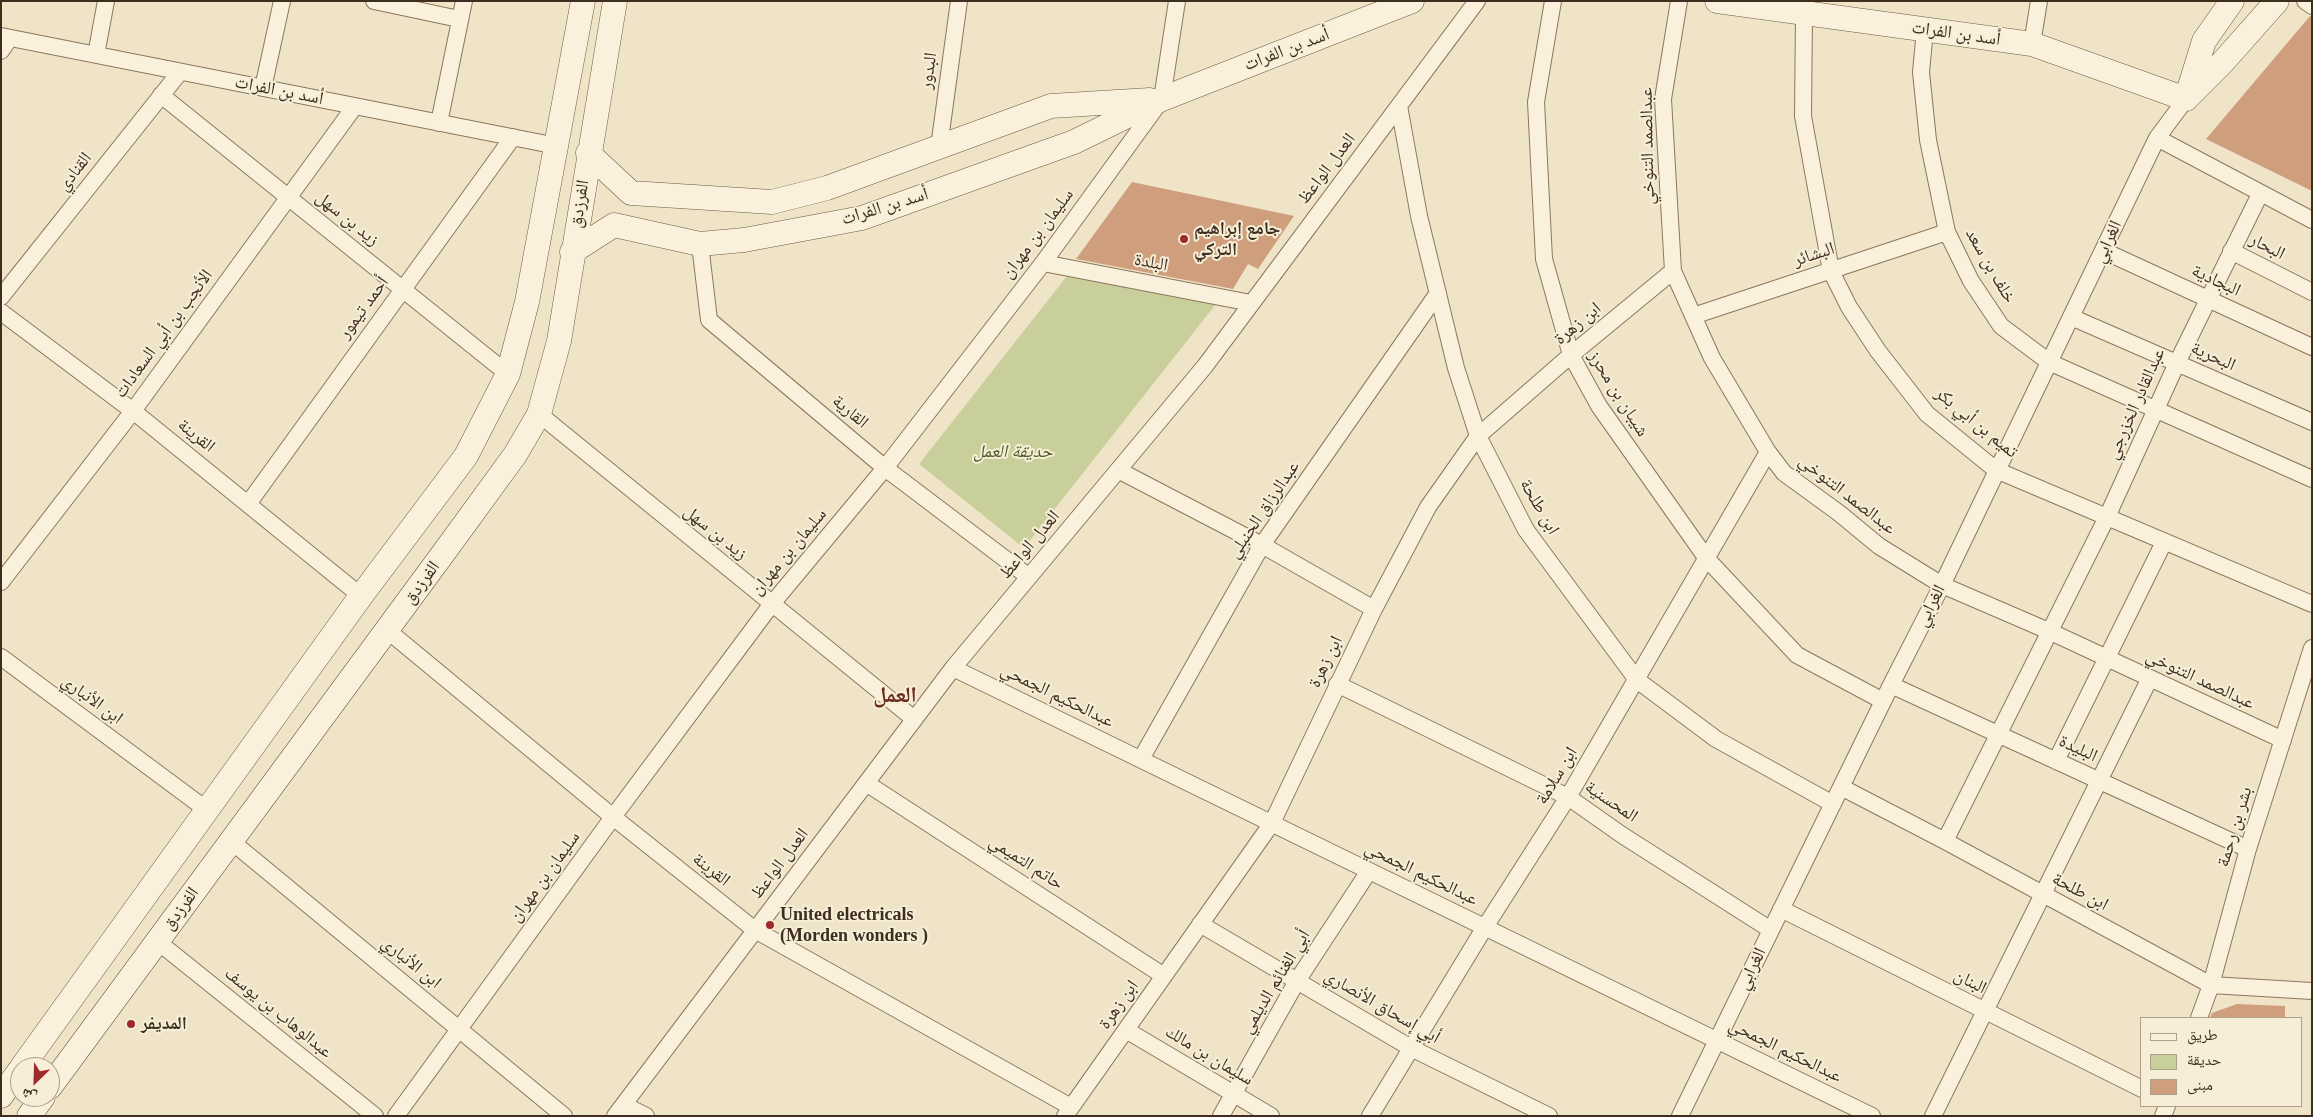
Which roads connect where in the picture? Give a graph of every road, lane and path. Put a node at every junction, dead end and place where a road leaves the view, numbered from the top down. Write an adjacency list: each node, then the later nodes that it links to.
1 (106, 1): 24 (street)
2 (282, 1): 26 (street)
3 (374, 1): 20 (street)
4 (464, 1): 20 (street)
5 (583, 1): 35 (main road, الفرزدق)
6 (615, 1): 37 (main road, الفرزدق)
7 (959, 1): 36 (street, البدور)
8 (1177, 1): 29 (street, سليمان بن مهران)
9 (1412, 1): 29 (main road, أسد بن الفرات)
10 (1477, 1): 31 (street, العدل الواعظ)
11 (1553, 1): 59 (street, شيبان بن محرز)
12 (1679, 1): 47 (street, عبدالصمد التنوخي)
13 (2039, 1): 23 (street)
14 (2232, 1): 28 (main road, الغرابي)
15 (2277, 1): 28 (main road, الغرابي)
16 (2305, 1): 18 (street)
17 (1726, 2): 19 (main road, أسد بن الفرات)
18 (2312, 6)
19 (1804, 13): 21 (main road, أسد بن الفرات); 48 (street, تميم بن أبي بكر)
20 (459, 20): 32 (street)
21 (1925, 30): 23 (main road, أسد بن الفرات); 41 (street, خلف بن سعد)
22 (4, 42): 24 (street, أسد بن الفرات)
23 (2032, 44): 28 (main road, أسد بن الفرات)
24 (96, 55): 25 (street, أسد بن الفرات)
25 (180, 72): 26 (street, أسد بن الفرات); 27 (street, القنادي)
26 (263, 88): 30 (street, أسد بن الفرات)
27 (161, 95): 39 (street, زيد بن سهل); 52 (street, القنادي)
28 (2186, 99): 34 (street, الغرابي)
29 (1162, 100): 36 (main road, أسد بن الفرات); 42 (main road, أسد بن الفرات); 46 (street, سليمان بن مهران)
30 (355, 106): 32 (street, أسد بن الفرات); 39 (street, الأنجب بن أبي السعادات)
31 (1399, 106): 51 (street, ابن طلحة); 54 (street, العدل الواعظ)
32 (439, 123): 33 (street, أسد بن الفرات)
33 (513, 137): 35 (street, أسد بن الفرات); 49 (street, أحمد تيمور)
34 (2157, 138): 38 (street); 43 (street, الغرابي)
35 (557, 146): 62 (main road, الفرزدق)
36 (939, 147): 37 (main road, أسد بن الفرات)
37 (588, 153): 45 (main road, الفرزدق)
38 (2260, 194): 40 (street); 44 (street, عبدالقادر الخزرجي)
39 (288, 197): 49 (street, زيد بن سهل); 64 (street, الأنجب بن أبي السعادات)
40 (2312, 220)
41 (1947, 232): 48 (street, البشائر); 60 (street, خلف بن سعد)
42 (700, 244): 45 (main road, أسد بن الفرات); 69 (street, القارية)
43 (2104, 251): 53 (street, البجادية); 57 (street, الغرابي)
44 (2231, 251): 50 (street, البحار); 53 (street, عبدالقادر الخزرجي)
45 (572, 252): 65 (main road, الفرزدق)
46 (1043, 263): 54 (street, البلدة); 69 (street, سليمان بن مهران)
47 (1673, 271): 56 (street, عبدالصمد التنوخي); 59 (street, ابن زهرة)
48 (1831, 271): 56 (street, البشائر); 71 (street, تميم بن أبي بكر)
49 (402, 289): 62 (street, زيد بن سهل); 73 (street, أحمد تيمور)
50 (2312, 292)
51 (1438, 293): 67 (street, ابن طلحة); 76 (street, عبدالرزاق الحنبلي)
52 (1, 297)
53 (2207, 299): 58 (street, البجادية); 61 (street, عبدالقادر الخزرجي)
54 (1251, 303): 70 (street, العدل الواعظ)
55 (1, 312): 64 (street, القرينة)
56 (1694, 316): 68 (street, عبدالصمد التنوخي)
57 (2072, 317): 60 (street, الغرابي); 61 (street, البحرية)
58 (2312, 347)
59 (1571, 355): 67 (street, ابن زهرة); 77 (street, شيبان بن محرز)
60 (2049, 362): 63 (street, خلف بن سعد); 71 (street, الغرابي)
61 (2177, 363): 63 (street, عبدالقادر الخزرجي); 66 (street, البحرية)
62 (508, 374): 81 (main road, الفرزدق)
63 (2156, 409): 72 (street, خلف بن سعد); 74 (street, عبدالقادر الخزرجي)
64 (133, 412): 73 (street, القرينة); 79 (street, الأنجب بن أبي السعادات)
65 (539, 414): 83 (street, زيد بن سهل); 85 (main road, الفرزدق)
66 (2312, 422)
67 (1478, 436): 84 (street, ابن زهرة); 92 (street, ابن طلحة)
68 (1768, 452): 77 (street, ابن سلامة); 80 (street, عبدالصمد التنوخي)
69 (885, 468): 78 (street, القارية); 83 (street, سليمان بن مهران)
70 (1118, 470): 76 (street); 78 (street, العدل الواعظ)
71 (1996, 470): 74 (street, تميم بن أبي بكر); 80 (street, الغرابي)
72 (2312, 479)
73 (248, 504): 81 (street, القرينة)
74 (2107, 518): 75 (street, تميم بن أبي بكر); 86 (street, عبدالقادر الخزرجي)
75 (2164, 542): 82 (street, تميم بن أبي بكر); 89 (street)
76 (1262, 545): 84 (street); 99 (street, عبدالرزاق الحنبلي)
77 (1707, 559): 92 (street, ابن سلامة); 95 (street, شيبان بن محرز)
78 (1029, 576): 90 (street, العدل الواعظ)
79 (1, 582)
80 (1942, 585): 86 (street, عبدالصمد التنوخي); 94 (street, الغرابي)
81 (361, 596): 106 (main road, الفرزدق)
82 (2312, 604)
83 (771, 605): 96 (street, زيد بن سهل); 107 (street, سليمان بن مهران)
84 (1374, 609): 93 (street, ابن زهرة)
85 (387, 630): 107 (street, القرينة); 109 (main road, الفرزدق)
86 (2051, 632): 89 (street, عبدالصمد التنوخي); 97 (street, عبدالقادر الخزرجي)
87 (2312, 648): 98 (street, بشر بن رحمة)
88 (1, 657): 106 (street, ابن الأنباري)
89 (2107, 659): 91 (street, عبدالصمد التنوخي); 100 (street)
90 (953, 668): 96 (street, العدل الواعظ); 99 (street, عبدالحكيم الجمحي)
91 (2150, 678): 98 (street, عبدالصمد التنوخي); 101 (street)
92 (1637, 680): 104 (street, ابن سلامة); 105 (street, ابن طلحة)
93 (1337, 684): 104 (street, المحسنية); 108 (street, ابن زهرة)
94 (1891, 684): 95 (street, الغرابي); 97 (street, البليدة)
95 (1883, 701): 103 (street, الغرابي)
96 (914, 719): 102 (street, العدل الواعظ)
97 (1998, 734): 100 (street, البليدة); 110 (street, عبدالقادر الخزرجي)
98 (2283, 740): 111 (street, بشر بن رحمة)
99 (1141, 759): 108 (street, عبدالحكيم الجمحي)
100 (2056, 761): 101 (street, البليدة)
101 (2100, 781): 111 (street, البليدة); 113 (street)
102 (866, 783): 117 (street, العدل الواعظ); 120 (street, حاتم التميمي)
103 (1841, 787): 105 (street, الغرابي); 110 (street, ابن طلحة)
104 (1568, 797): 116 (street, ابن سلامة); 118 (street, المحسنية)
105 (1833, 804): 114 (street, الغرابي)
106 (208, 810): 130 (main road, الفرزدق)
107 (613, 818): 117 (street, القرينة); 126 (street, سليمان بن مهران)
108 (1272, 823): 112 (street, عبدالحكيم الجمحي); 115 (street, ابن زهرة)
109 (231, 841): 119 (main road, الفرزدق); 126 (street, ابن الأنباري)
110 (1945, 841): 113 (street, ابن طلحة)
111 (2248, 850): 122 (street, بشر بن رحمة)
112 (1369, 871): 116 (street, عبدالحكيم الجمحي); 121 (street, أبي الغنائم الديلمي)
113 (2044, 895): 122 (street, ابن طلحة); 124 (street)
114 (1781, 909): 118 (street, الغرابي); 124 (street, البنان)
115 (1200, 924): 120 (street, ابن زهرة); 121 (street, أبي إسحاق الأنصاري)
116 (1485, 927): 128 (street, عبدالحكيم الجمحي); 129 (street, ابن سلامة)
117 (755, 930): 136 (street, العدل الواعظ); 137 (street, القرينة)
118 (1772, 930): 128 (street, الغرابي)
119 (157, 941): 131 (main road, الفرزدق); 138 (street, عبدالوهاب بن يوسف)
120 (1164, 976): 127 (street, ابن زهرة)
121 (1297, 981): 129 (street, أبي إسحاق الأنصاري); 134 (street, أبي الغنائم الديلمي)
122 (2211, 985): 123 (street, ابن طلحة); 125 (street, بشر بن رحمة)
123 (2312, 991)
124 (1985, 1012): 133 (street, البنان); 148 (street)
125 (2199, 1017)
126 (459, 1028): 139 (street, سليمان بن مهران); 140 (street, ابن الأنباري)
127 (1126, 1030): 134 (street, سليمان بن مالك); 137 (street, ابن زهرة)
128 (1717, 1040): 146 (street, الغرابي); 147 (street, عبدالحكيم الجمحي)
129 (1412, 1048): 144 (street, ابن سلامة); 145 (street, أبي إسحاق الأنصاري)
130 (29, 1057)
131 (60, 1073)
132 (10, 1084): 135 (main road)
133 (2140, 1088)
134 (1234, 1094): 142 (street, أبي الغنائم الديلمي); 143 (street, سليمان بن مالك)
135 (1, 1096)
136 (620, 1110): 141 (street)
137 (1068, 1112)
138 (375, 1116)
139 (396, 1116)
140 (564, 1116)
141 (646, 1116)
142 (1221, 1116)
143 (1271, 1116)
144 (1370, 1116)
145 (1549, 1116)
146 (1680, 1116)
147 (1872, 1116)
148 (1933, 1116)

